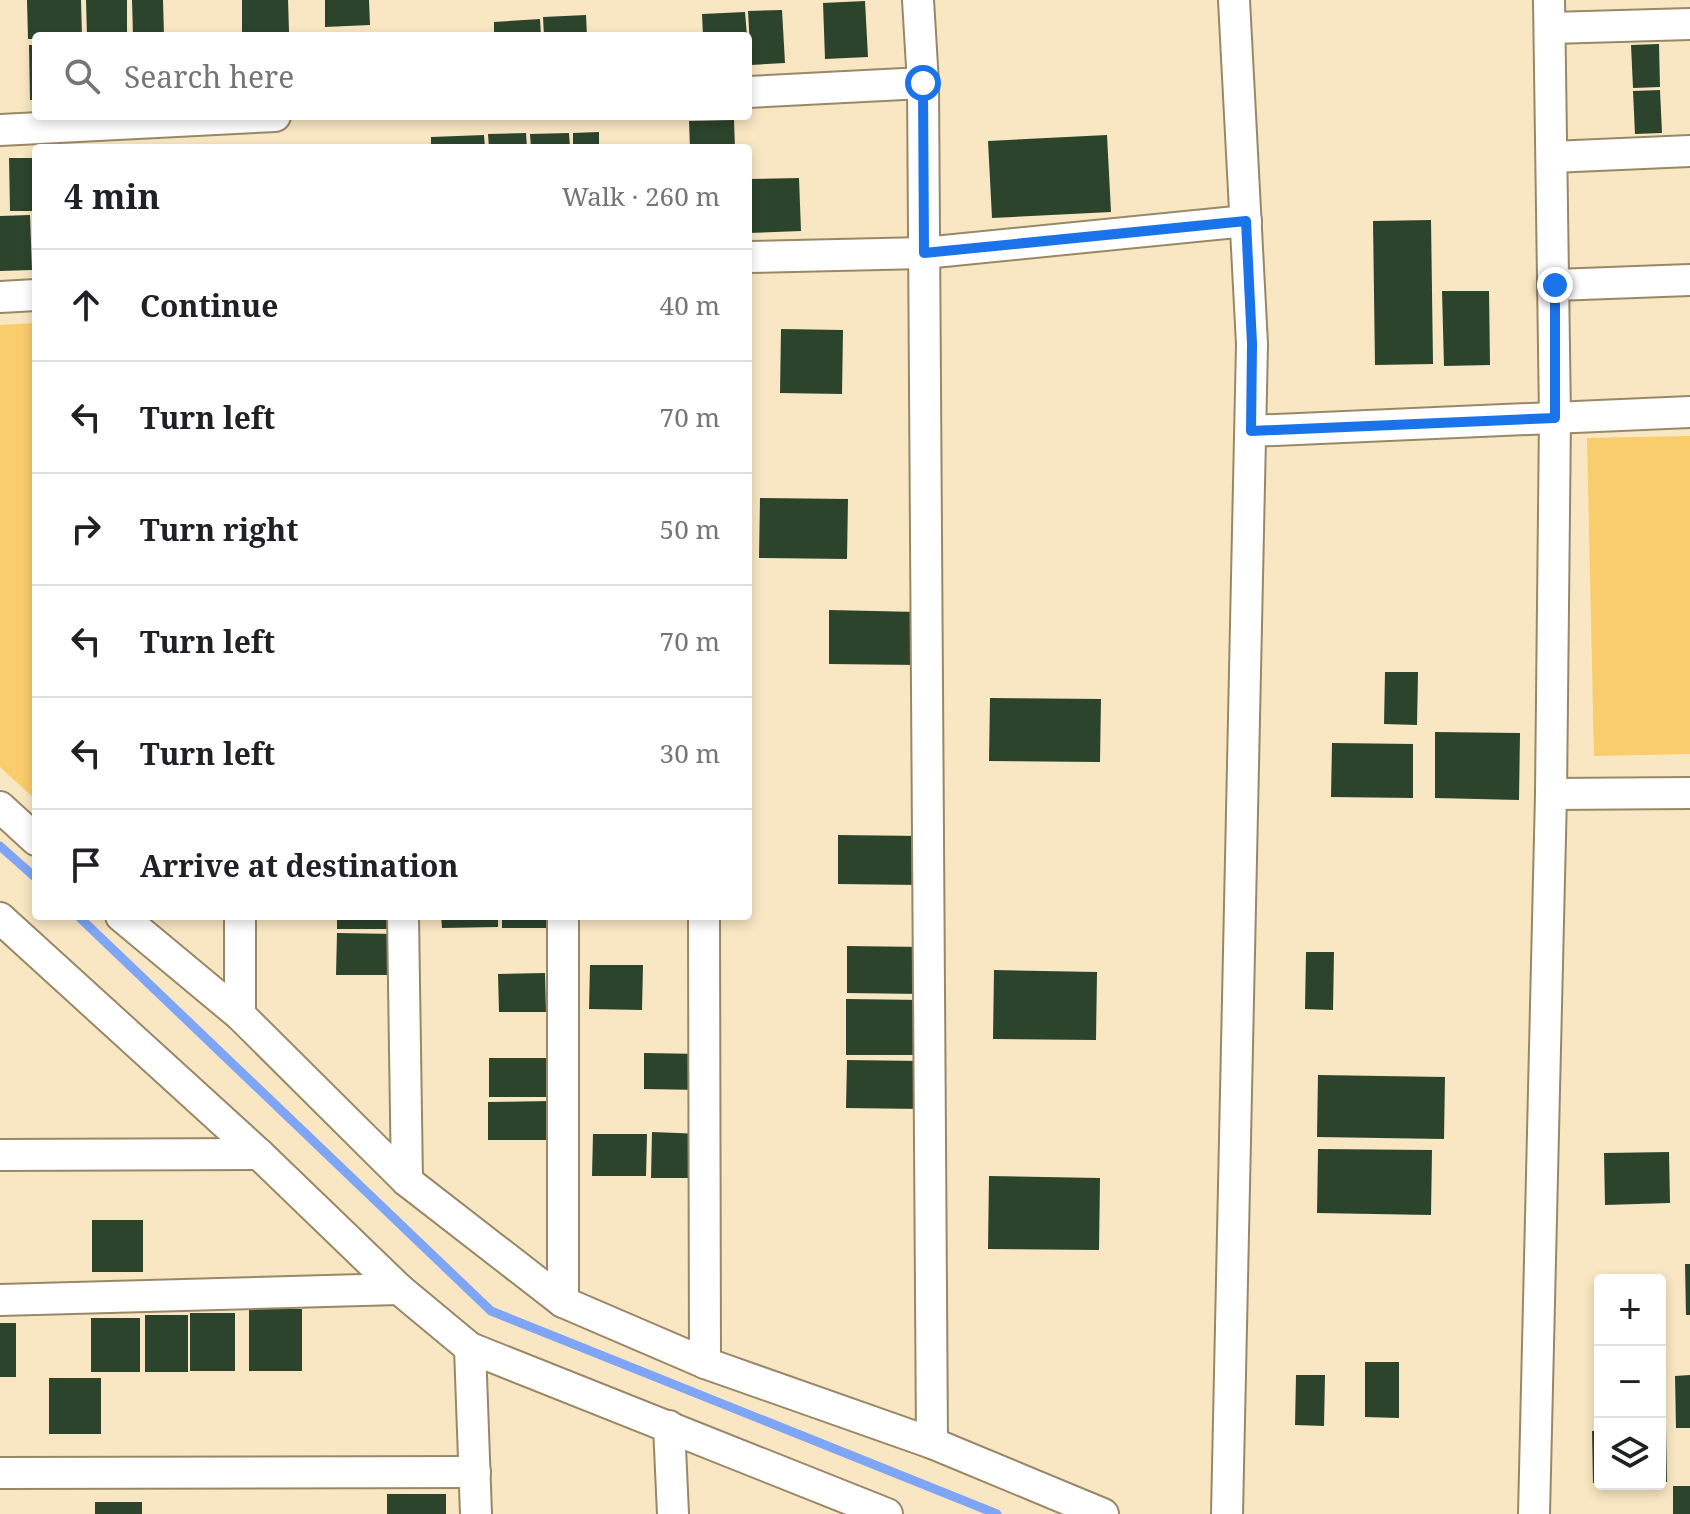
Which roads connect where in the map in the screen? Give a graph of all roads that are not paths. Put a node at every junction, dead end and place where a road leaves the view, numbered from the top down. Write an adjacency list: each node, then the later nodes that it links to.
1 (918, 0): 5 (street)
2 (1234, 0): 11 (street)
3 (1550, 14): 4 (street); 10 (street)
4 (1690, 24)
5 (923, 83): 6 (street); 12 (street)
6 (752, 92)
7 (196, 120): 8 (street)
8 (0, 130)
9 (1690, 151): 10 (street)
10 (1552, 157): 15 (street)
11 (1246, 221): 12 (street); 20 (street)
12 (924, 253): 13 (street); 41 (street)
13 (752, 257)
14 (1690, 280): 15 (street)
15 (1555, 285): 19 (street)
16 (32, 295): 17 (street)
17 (0, 297)
18 (1690, 412): 19 (street)
19 (1555, 418): 20 (street); 22 (street)
20 (1251, 431): 48 (street)
21 (1690, 793): 22 (street)
22 (1551, 794): 49 (street)
23 (0, 807): 24 (street)
24 (32, 836)
25 (0, 918): 32 (street)
26 (126, 920): 31 (street)
27 (240, 920): 31 (street)
28 (403, 920): 34 (street)
29 (563, 920): 37 (street)
30 (704, 920): 39 (street)
31 (240, 1015): 34 (street)
32 (259, 1154): 33 (street); 35 (street)
33 (0, 1155)
34 (407, 1181): 37 (street)
35 (399, 1289): 36 (street); 38 (street)
36 (0, 1300)
37 (563, 1302): 39 (street)
38 (470, 1348): 40 (street); 42 (street)
39 (705, 1363): 41 (street)
40 (669, 1426): 45 (street); 46 (street)
41 (932, 1443): 47 (street)
42 (475, 1472): 43 (street); 44 (street)
43 (0, 1473)
44 (476, 1514)
45 (673, 1514)
46 (887, 1514)
47 (1103, 1514)
48 (1227, 1514)
49 (1534, 1514)

